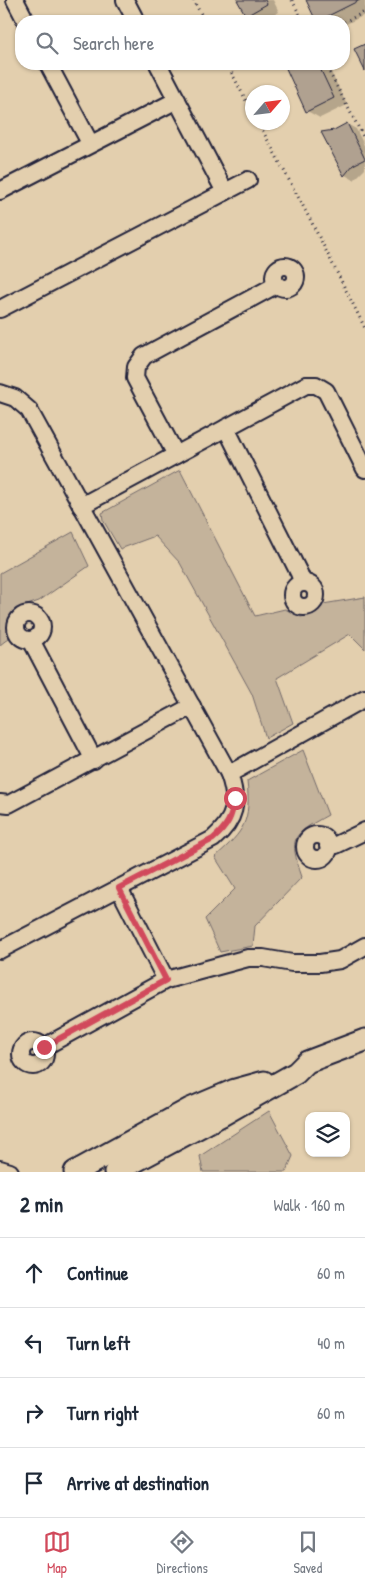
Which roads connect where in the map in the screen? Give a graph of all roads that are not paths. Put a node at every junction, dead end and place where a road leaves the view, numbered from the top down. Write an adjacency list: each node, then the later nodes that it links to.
1 (15, 0): 3 (street)
2 (125, 0): 4 (street)
3 (23, 15)
4 (133, 15)
5 (51, 70): 8 (street)
6 (161, 70): 7 (street)
7 (177, 100): 8 (street); 11 (street)
8 (90, 143): 10 (street)
9 (248, 180): 11 (street)
10 (0, 191)
11 (225, 192): 13 (street)
12 (276, 285): 16 (street)
13 (0, 309)
14 (0, 393): 18 (street)
15 (226, 428): 16 (street); 17 (street); 19 (street)
16 (176, 455): 18 (street)
17 (365, 469)
18 (82, 506): 22 (street)
19 (302, 583)
20 (31, 640): 23 (street)
21 (365, 698): 24 (street)
22 (192, 706): 23 (street); 24 (street)
23 (94, 760): 25 (street)
24 (229, 774): 28 (street)
25 (0, 803)
26 (365, 831): 27 (street)
27 (328, 846)
28 (119, 888): 30 (street); 31 (street)
29 (365, 946): 31 (street)
30 (0, 950)
31 (166, 980): 33 (street)
32 (365, 1040): 34 (street)
33 (44, 1047)
34 (296, 1073): 37 (street); 38 (street)
35 (0, 1169): 36 (street)
36 (10, 1172)
37 (75, 1172)
38 (115, 1172)

